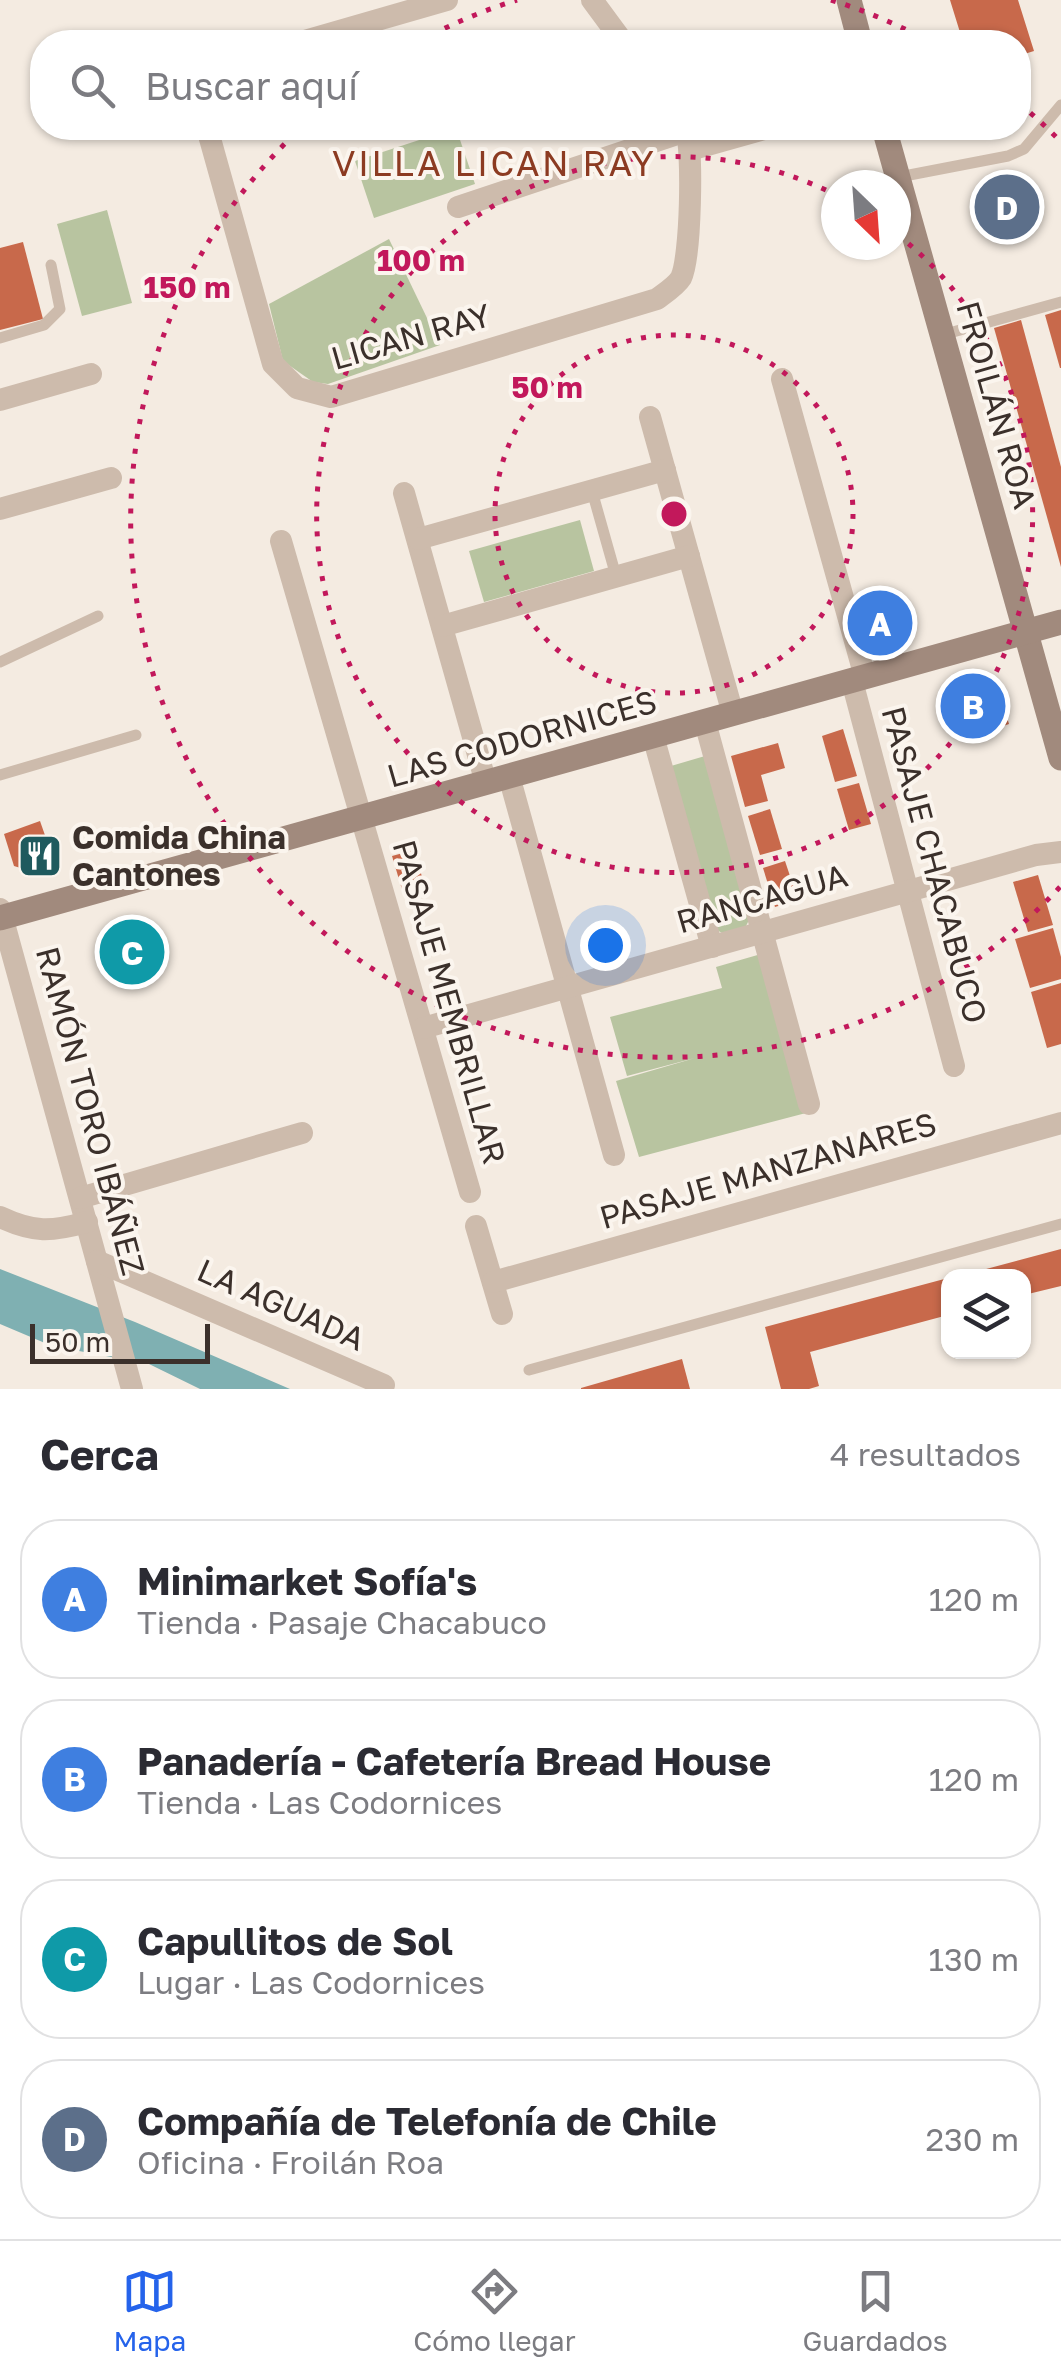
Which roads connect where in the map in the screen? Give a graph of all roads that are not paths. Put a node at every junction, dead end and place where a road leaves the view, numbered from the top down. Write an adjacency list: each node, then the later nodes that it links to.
1 (446, 0): 4 (street)
2 (592, 0): 5 (street)
3 (848, 0): 6 (street)
4 (342, 30)
5 (614, 30)
6 (857, 30)
7 (1061, 105): 13 (lane)
8 (210, 140): 10 (street, LICAN RAY)
9 (671, 140): 14 (street)
10 (690, 140)
11 (887, 140): 12 (street, FROILÁN ROA)
12 (896, 170)
13 (911, 175)
14 (458, 207)
15 (911, 224): 18 (street, FROILÁN ROA)
16 (51, 265): 19 (lane)
17 (1061, 302): 18 (lane)
18 (942, 335): 36 (street, FROILÁN ROA)
19 (0, 338)
20 (91, 374): 22 (street)
21 (782, 380): 38 (street, PASAJE CHACABUCO)
22 (0, 400)
23 (650, 417): 24 (street)
24 (665, 470): 26 (street); 31 (street)
25 (110, 478): 28 (street)
26 (592, 490): 29 (street); 32 (lane)
27 (404, 493): 29 (street)
28 (0, 509)
29 (418, 540): 35 (street)
30 (281, 541): 46 (street, PASAJE MEMBRILLAR)
31 (689, 556): 32 (street); 39 (street)
32 (616, 576): 35 (street)
33 (98, 616): 37 (lane)
34 (1061, 622): 36 (street, LAS CODORNICES)
35 (442, 626): 45 (street)
36 (1026, 632): 38 (street, LAS CODORNICES); 43 (street, FROILÁN ROA)
37 (0, 662)
38 (858, 679): 39 (street, LAS CODORNICES); 48 (street, PASAJE CHACABUCO)
39 (733, 714): 40 (street, LAS CODORNICES)
40 (705, 722): 42 (street, LAS CODORNICES); 50 (street)
41 (136, 735): 44 (lane)
42 (654, 736): 45 (street, LAS CODORNICES); 51 (street)
43 (1061, 758)
44 (0, 776)
45 (497, 780): 46 (street, LAS CODORNICES); 52 (street)
46 (362, 818): 49 (street, LAS CODORNICES); 53 (street, PASAJE MEMBRILLAR)
47 (1061, 852): 48 (street, RANCAGUA)
48 (908, 892): 50 (street, RANCAGUA); 54 (street, PASAJE CHACABUCO)
49 (1, 915): 60 (street, RAMÓN TORO IBÁÑEZ)
50 (762, 933): 51 (street, RANCAGUA); 55 (street)
51 (712, 947): 52 (street, RANCAGUA)
52 (568, 988): 53 (street, RANCAGUA); 58 (street)
53 (422, 1028): 59 (street, PASAJE MEMBRILLAR)
54 (954, 1066)
55 (809, 1104)
56 (1061, 1122): 66 (street, PASAJE MANZANARES)
57 (302, 1133): 60 (street)
58 (614, 1155)
59 (470, 1192)
60 (80, 1198): 62 (street, RAMÓN TORO IBÁÑEZ)
61 (0, 1217): 62 (street)
62 (87, 1222): 65 (street, RAMÓN TORO IBÁÑEZ)
63 (1061, 1224): 68 (lane)
64 (476, 1226): 66 (street)
65 (98, 1260): 69 (street, LA AGUADA); 70 (street, RAMÓN TORO IBÁÑEZ)
66 (493, 1282): 67 (street)
67 (502, 1314)
68 (530, 1370)
69 (384, 1385)
70 (132, 1387)

